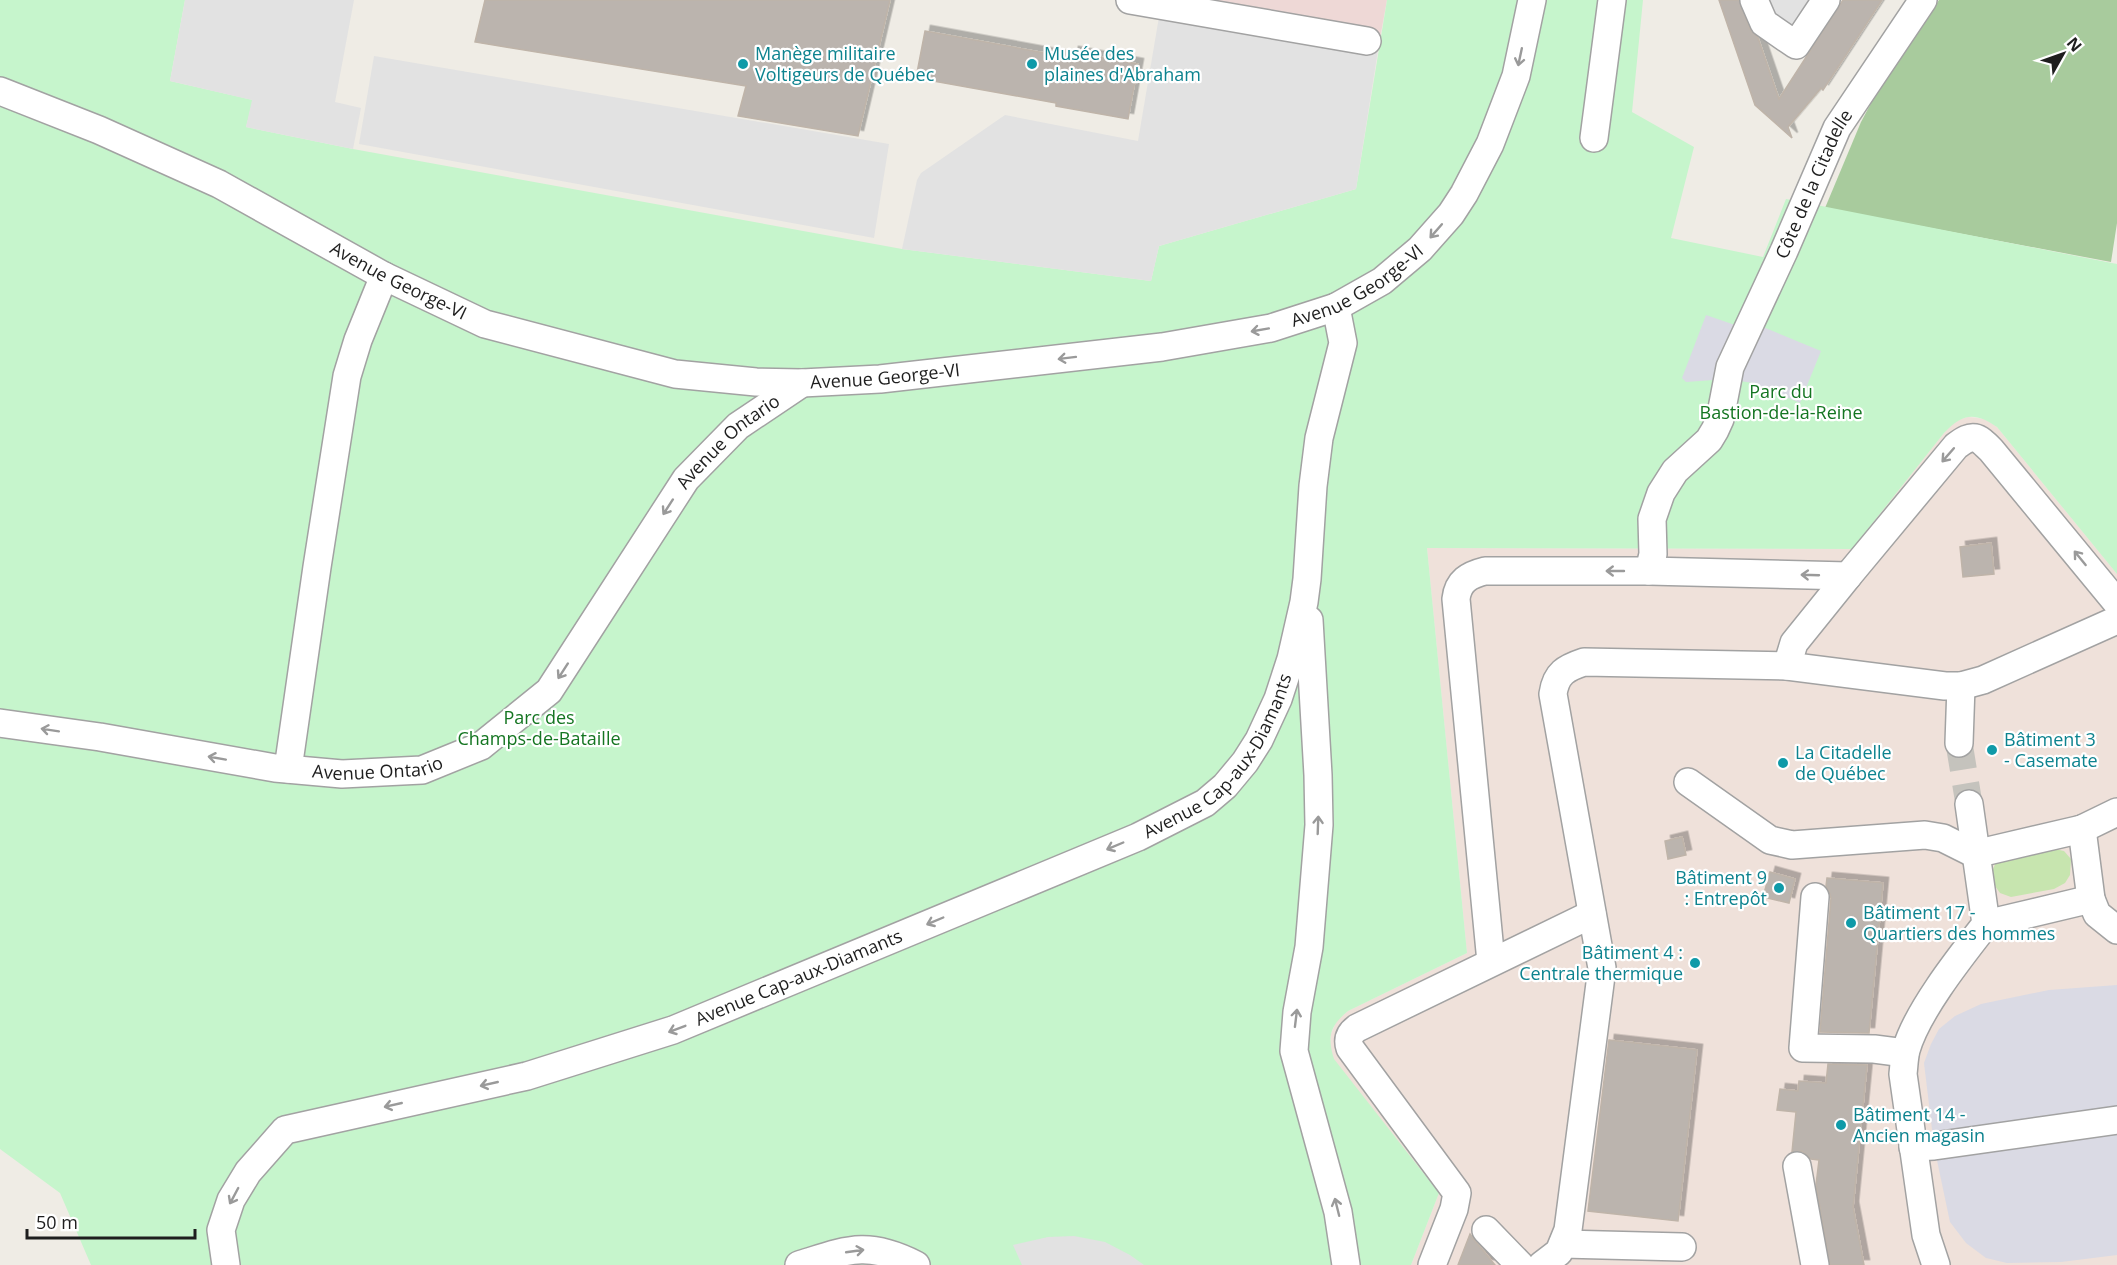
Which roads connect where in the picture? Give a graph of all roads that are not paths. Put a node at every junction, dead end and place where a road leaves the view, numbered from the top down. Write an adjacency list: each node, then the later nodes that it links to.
1 (1130, 0): 7 (street)
2 (1532, 0): 11 (street, Avenue George-VI, one-way to 11)
3 (1612, 0): 9 (street)
4 (1754, 0): 5 (street)
5 (1826, 0)
6 (1923, 0): 13 (street, Côte de la Citadelle)
7 (1367, 41)
8 (0, 91): 10 (street, Avenue George-VI)
9 (1594, 138)
10 (384, 276): 12 (street, Avenue George-VI); 22 (street)
11 (1336, 307): 12 (street, Avenue George-VI, one-way to 12); 15 (street, Avenue Cap-aux-Diamants)
12 (802, 383): 22 (street, Avenue Ontario, one-way to 22)
13 (1649, 571): 14 (street, one-way to 13); 33 (street, one-way to 33)
14 (1848, 576): 16 (street, one-way to 14); 18 (street)
15 (1307, 579): 41 (street, Avenue Cap-aux-Diamants, one-way to 41); 44 (street, Avenue Cap-aux-Diamants, one-way to 15)
16 (2117, 603)
17 (2117, 620): 19 (street)
18 (1787, 666): 19 (street); 30 (street)
19 (1961, 686): 21 (street)
20 (0, 723): 22 (street, Avenue Ontario, one-way to 20)
21 (1959, 743)
22 (288, 769)
23 (1688, 782): 27 (street)
24 (1969, 804): 27 (street)
25 (2117, 812): 26 (street)
26 (2082, 829): 27 (street); 29 (street)
27 (1975, 854): 31 (street)
28 (1815, 897): 34 (street)
29 (2091, 899): 31 (street); 32 (street)
30 (1592, 914): 33 (street); 39 (street)
31 (1986, 924): 34 (street)
32 (2117, 930)
33 (1491, 962): 45 (street)
34 (1905, 1053): 36 (street)
35 (2117, 1120): 36 (street)
36 (1913, 1147): 49 (street)
37 (1797, 1166): 48 (street)
38 (1486, 1230): 46 (street)
39 (1563, 1244): 40 (street); 47 (street)
40 (1682, 1247)
41 (226, 1265)
42 (799, 1265): 43 (street, one-way to 43)
43 (916, 1265)
44 (1346, 1265)
45 (1432, 1265)
46 (1520, 1265)
47 (1542, 1265)
48 (1815, 1265)
49 (1936, 1265)

